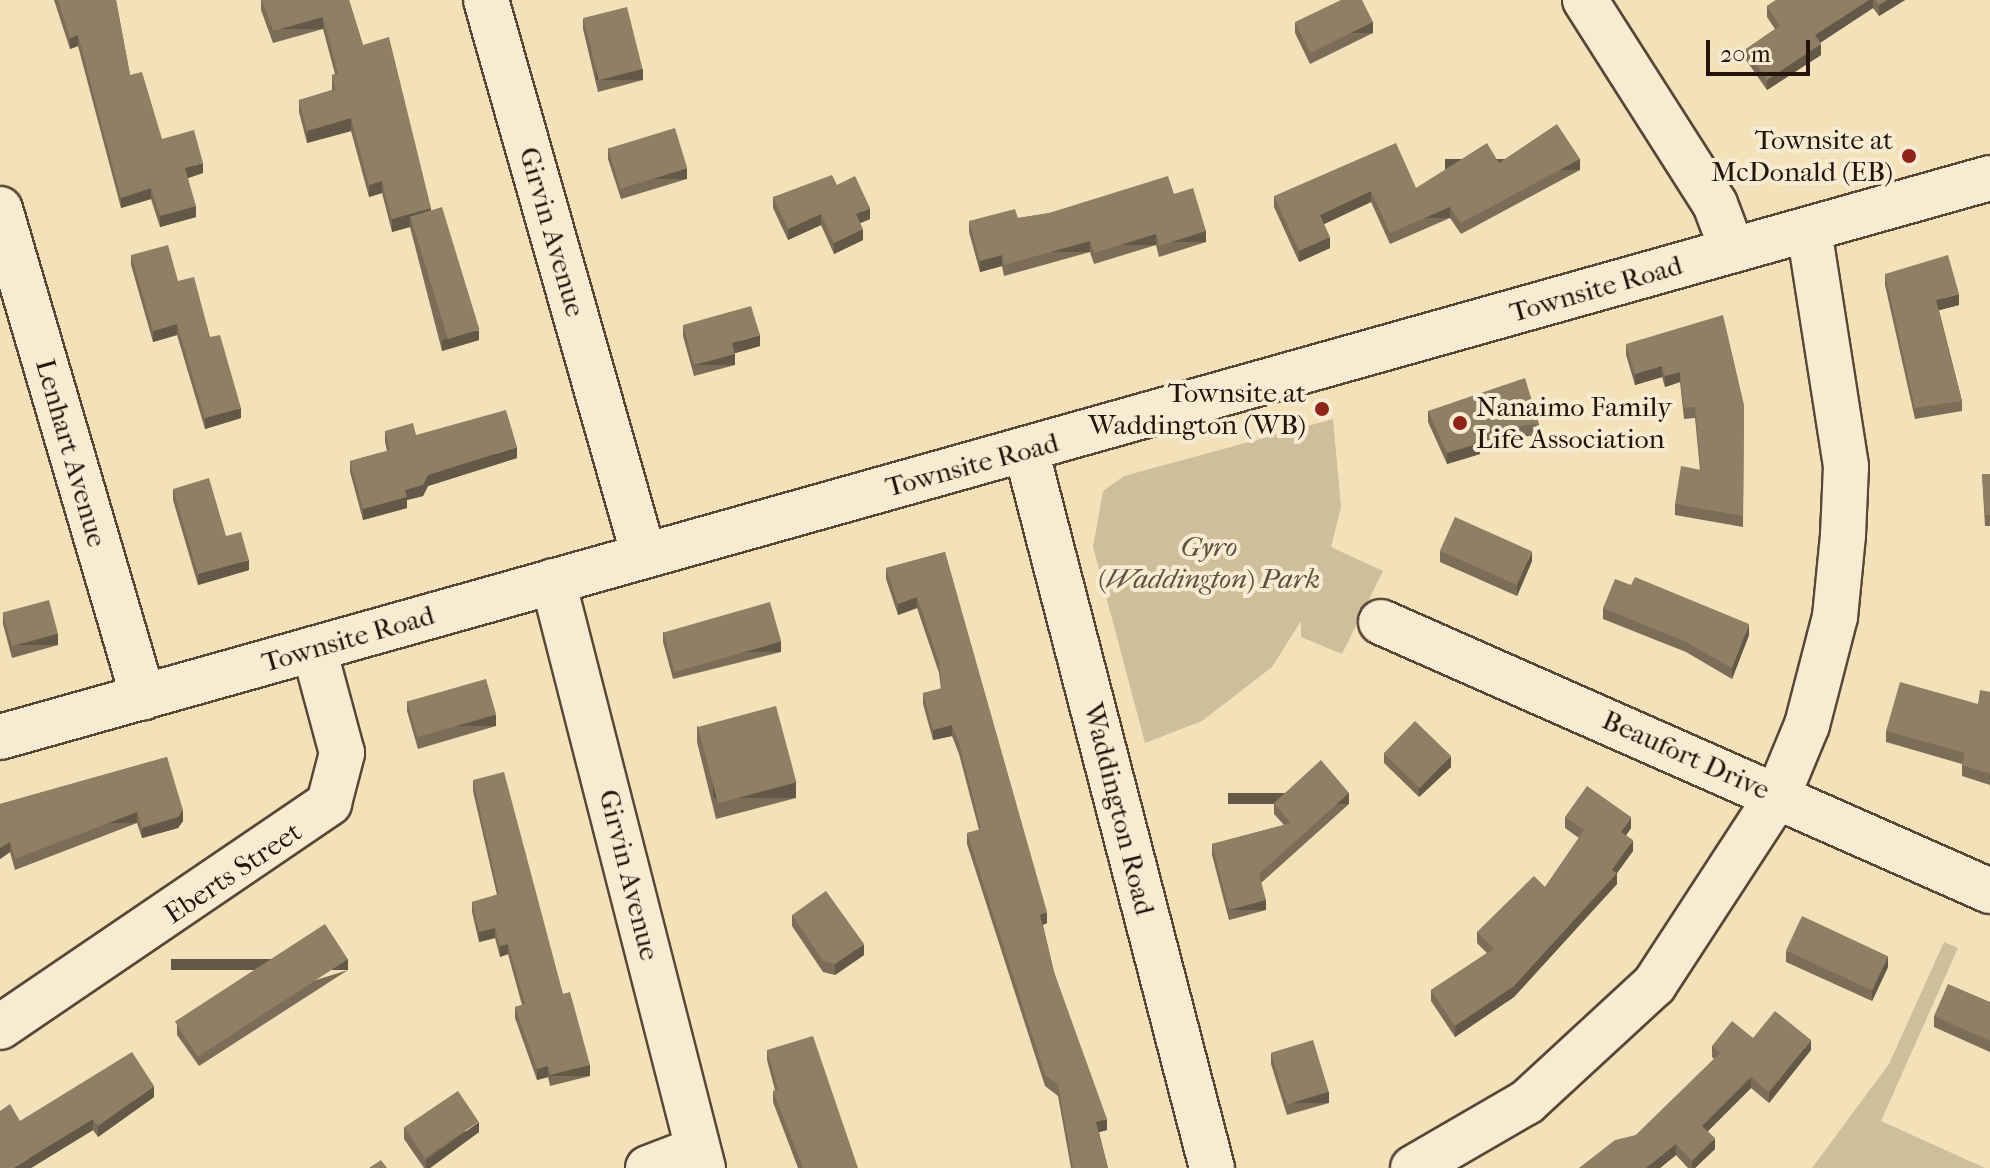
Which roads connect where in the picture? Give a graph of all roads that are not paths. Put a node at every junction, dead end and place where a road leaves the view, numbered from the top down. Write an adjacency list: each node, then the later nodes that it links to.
1 (486, 0): 8 (street, Girvin Avenue)
2 (1585, 0): 6 (street)
3 (1990, 178): 5 (street, Townsite Road)
4 (0, 209): 12 (street, Lenhart Avenue)
5 (1809, 229): 6 (street, Townsite Road); 14 (street)
6 (1732, 249): 7 (street, Townsite Road)
7 (1026, 450): 8 (street, Townsite Road); 19 (street, Waddington Road)
8 (644, 556): 9 (street, Townsite Road)
9 (553, 581): 11 (street, Townsite Road); 17 (street, Girvin Avenue)
10 (1381, 622): 14 (street, Beaufort Drive)
11 (314, 649): 12 (street, Townsite Road); 16 (street, Eberts Street)
12 (143, 697): 13 (street, Townsite Road)
13 (0, 737)
14 (1778, 795): 15 (street, Beaufort Drive); 20 (street)
15 (1990, 891)
16 (0, 1027)
17 (700, 1159): 18 (street)
18 (648, 1168)
19 (1212, 1168)
20 (1413, 1168)

